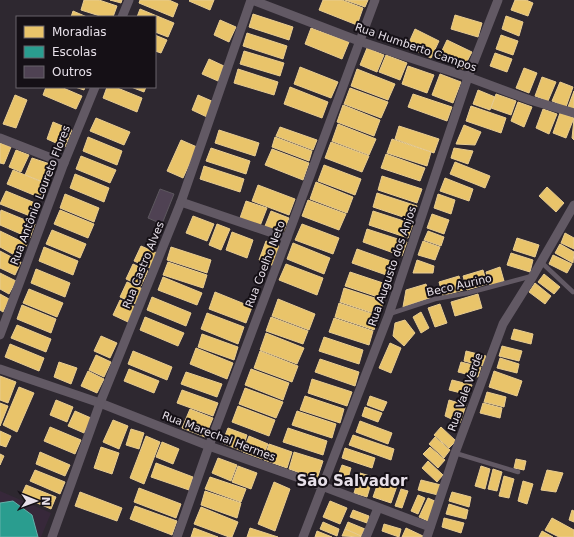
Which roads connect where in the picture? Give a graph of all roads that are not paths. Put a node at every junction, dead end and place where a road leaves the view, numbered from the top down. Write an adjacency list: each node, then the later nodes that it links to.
1 (129, 0): 5 (street)
2 (251, 0): 6 (street, Rua Humberto Campos); 12 (street, Rua Castro Alves)
3 (375, 0): 6 (street, Rua Coelho Neto)
4 (498, 0): 7 (street, Rua Augusto dos Anjos)
5 (122, 16)
6 (360, 41): 7 (street, Rua Humberto Campos); 14 (street, Rua Coelho Neto)
7 (468, 77): 9 (street, Rua Humberto Campos); 18 (street, Rua Augusto dos Anjos)
8 (94, 88): 11 (street, Rua Antônio Loureto Flores)
9 (574, 113)
10 (0, 138): 11 (street)
11 (64, 163): 19 (street, Rua Antônio Loureto Flores)
12 (181, 202): 14 (street); 21 (street, Rua Castro Alves)
13 (574, 205): 15 (street, Rua Vale Verde)
14 (287, 238): 22 (street, Rua Coelho Neto)
15 (541, 262): 16 (street, Rua Vale Verde); 17 (lane)
16 (533, 276): 18 (lane, Beco Aurino); 23 (street, Rua Vale Verde)
17 (572, 292)
18 (389, 314): 25 (street, Rua Augusto dos Anjos)
19 (0, 335)
20 (0, 369): 21 (street, Rua Marechal Hermes)
21 (100, 403): 22 (street, Rua Marechal Hermes); 28 (street, Rua Castro Alves)
22 (209, 446): 25 (street, Rua Marechal Hermes); 29 (street, Rua Coelho Neto)
23 (455, 453): 24 (lane); 27 (street, Rua Vale Verde)
24 (518, 472)
25 (322, 486): 26 (street, Rua Marechal Hermes); 30 (street, Rua Augusto dos Anjos)
26 (378, 508): 27 (street, Rua Marechal Hermes); 31 (street)
27 (430, 527): 32 (street, Rua Vale Verde)
28 (52, 537)
29 (177, 537)
30 (303, 537)
31 (366, 537)
32 (426, 537)

